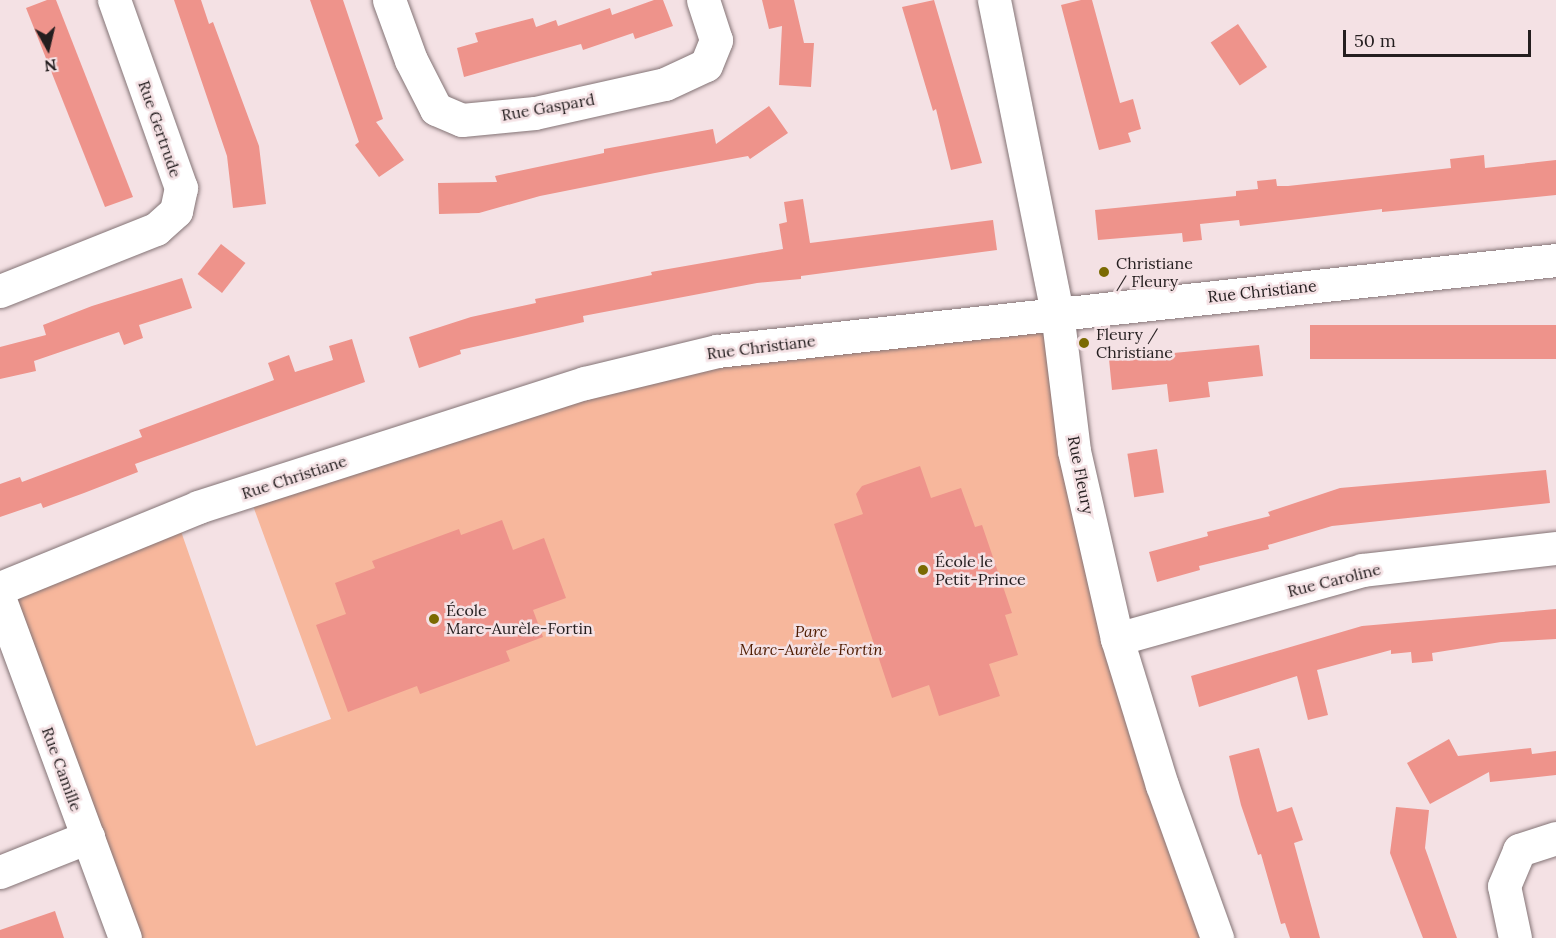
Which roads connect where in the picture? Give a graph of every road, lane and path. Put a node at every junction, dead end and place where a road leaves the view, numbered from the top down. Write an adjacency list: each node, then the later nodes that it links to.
1 (114, 0): 6 (street, Rue Gertrude)
2 (389, 0): 3 (street, Rue Gaspard)
3 (703, 0)
4 (994, 0): 7 (street, Rue Fleury)
5 (1556, 260): 7 (street, Rue Christiane)
6 (0, 291)
7 (1057, 312): 9 (street, Rue Christiane); 11 (street, Rue Fleury)
8 (1556, 548): 11 (street, Rue Caroline)
9 (0, 588)
10 (0, 600): 12 (street, Rue Camille)
11 (1117, 639): 16 (street, Rue Fleury)
12 (88, 837): 14 (street); 15 (street, Rue Camille)
13 (1556, 838): 17 (street)
14 (0, 872)
15 (125, 938)
16 (1217, 938)
17 (1515, 938)

